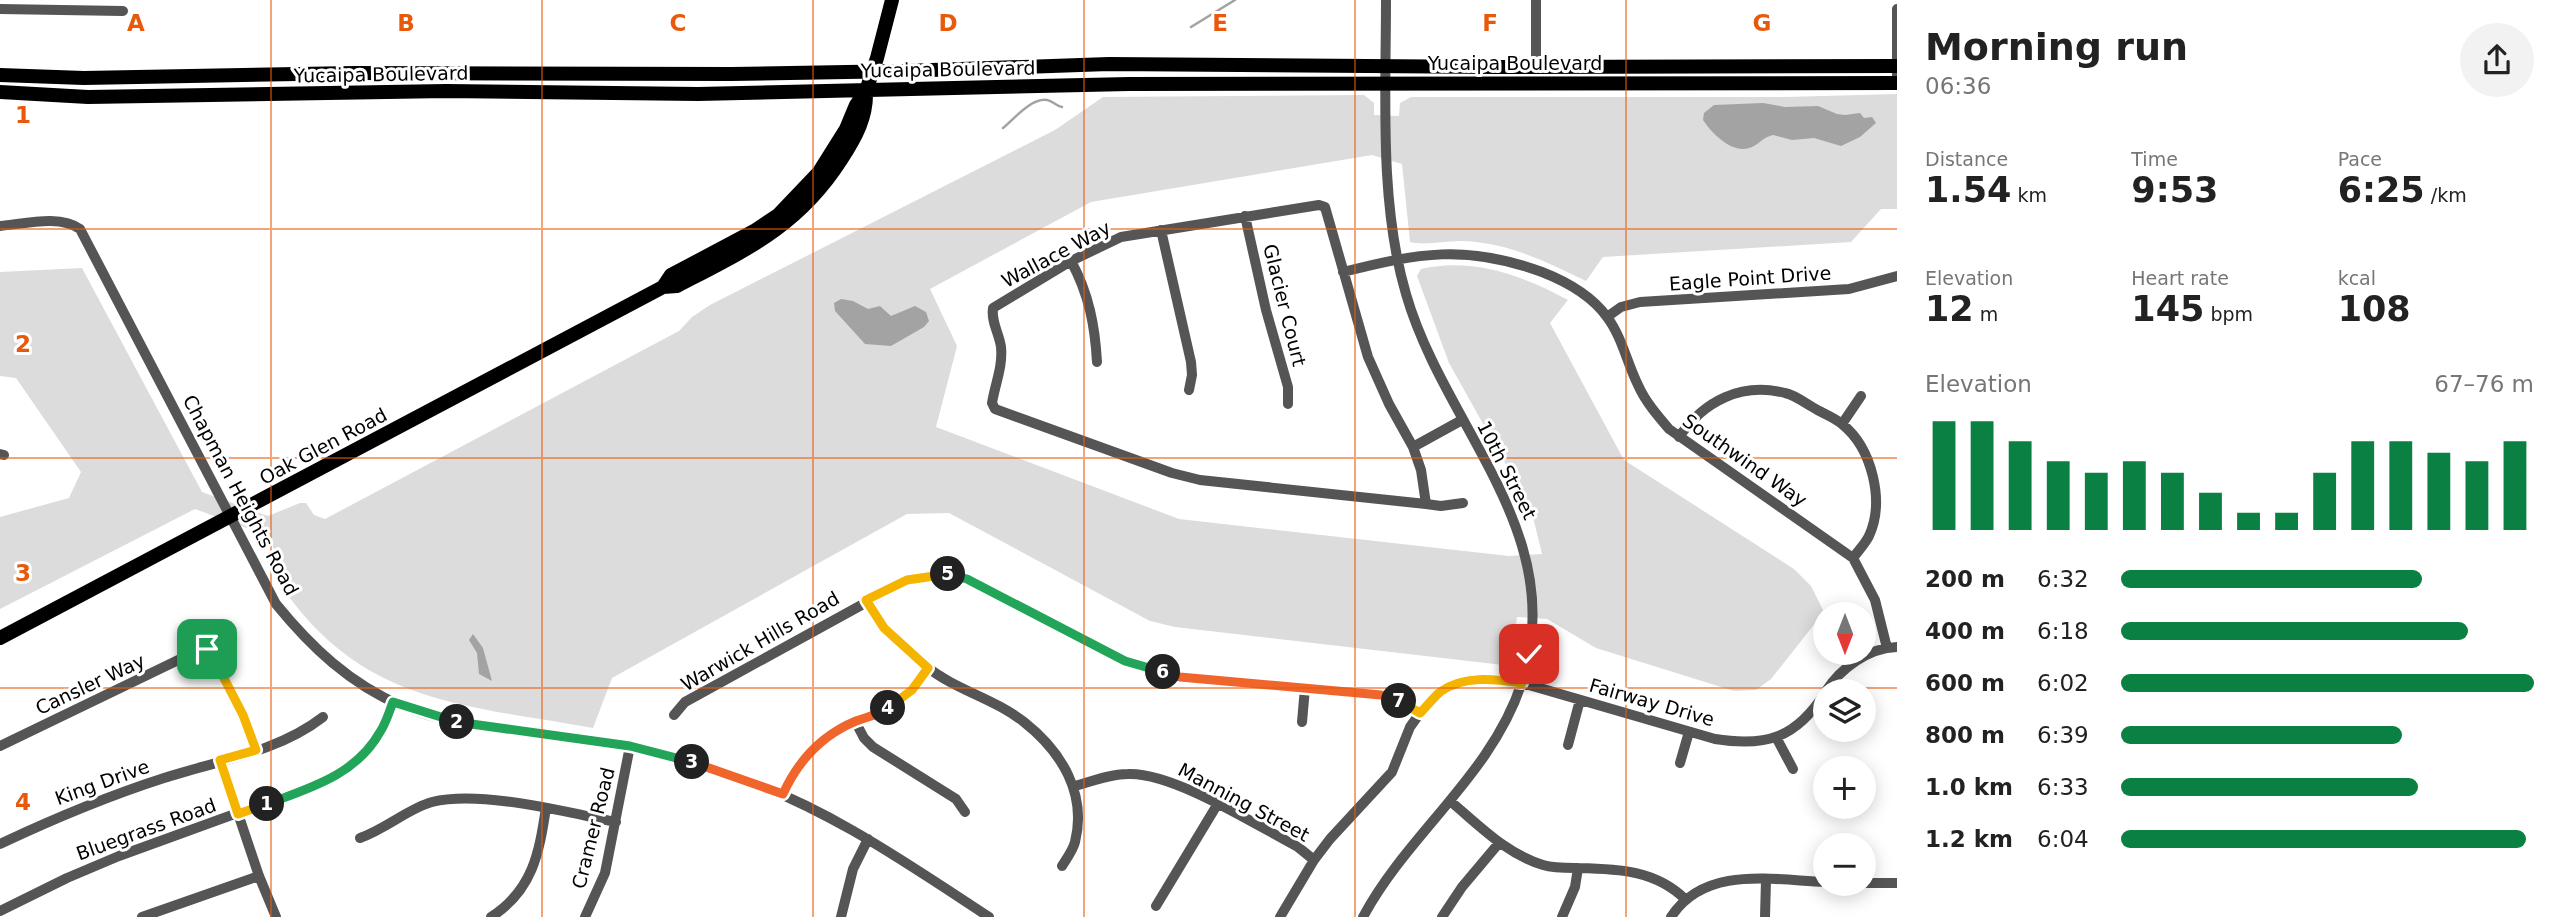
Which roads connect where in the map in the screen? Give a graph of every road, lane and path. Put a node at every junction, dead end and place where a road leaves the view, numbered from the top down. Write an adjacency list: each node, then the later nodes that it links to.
1 (892, 0): 10 (main road, Oak Glen Road)
2 (1386, 0): 7 (street, 10th Street)
3 (1536, 0): 9 (street)
4 (0, 9): 6 (street)
5 (1897, 9): 8 (street)
6 (123, 11)
7 (1386, 66): 9 (main road, Yucaipa Boulevard); 10 (main road, Yucaipa Boulevard); 12 (street, 10th Street)
8 (1897, 66): 9 (main road, Yucaipa Boulevard); 13 (street)
9 (1536, 67)
10 (873, 71): 11 (main road, Yucaipa Boulevard); 14 (main road, Oak Glen Road)
11 (0, 75)
12 (1386, 82): 13 (main road, Yucaipa Boulevard); 14 (main road, Yucaipa Boulevard); 19 (street, 10th Street)
13 (1897, 83)
14 (866, 90): 15 (main road, Yucaipa Boulevard); 34 (main road, Oak Glen Road)
15 (0, 92)
16 (1245, 216): 18 (street, Wallace Way); 21 (street, Wallace Way); 27 (street, Glacier Court)
17 (0, 226): 34 (street, Chapman Heights Road)
18 (1161, 230): 20 (street, Wallace Way); 25 (street)
19 (1398, 258): 21 (street, Southwind Way); 23 (street, Southwind Way); 28 (street, 10th Street)
20 (1071, 261): 24 (street); 33 (street, Wallace Way)
21 (1343, 272): 31 (street, Wallace Way)
22 (1897, 276): 23 (street, Eagle Point Drive)
23 (1607, 317): 30 (street, Southwind Way)
24 (1097, 362)
25 (1189, 390)
26 (1861, 396): 29 (street)
27 (1288, 404)
28 (1462, 421): 31 (street); 41 (street, 10th Street)
29 (1842, 424): 30 (street); 35 (street)
30 (1679, 437): 35 (street, Southwind Way)
31 (1413, 447): 33 (street, Wallace Way)
32 (1463, 503): 33 (street, Wallace Way)
33 (1426, 505)
34 (229, 517): 37 (main road, Oak Glen Road); 44 (street, Chapman Heights Road)
35 (1853, 558): 38 (street, Southwind Way)
36 (866, 600): 39 (street); 42 (street, Warwick Hills Road); 47 (street, Warwick Hills Road)
37 (0, 639)
38 (1892, 647): 40 (street, Fairway Drive)
39 (928, 668): 49 (street); 60 (street)
40 (1835, 679)
41 (1522, 683): 43 (street, Fairway Drive); 46 (street, Fairway Drive); 62 (street, 10th Street)
42 (1306, 688): 46 (street, Warwick Hills Road); 50 (street)
43 (1580, 700): 51 (street, Fairway Drive); 53 (street)
44 (393, 702): 55 (street, Chapman Heights Road); 66 (street, Bluegrass Road)
45 (1813, 710): 52 (street, Fairway Drive)
46 (1420, 713): 72 (street, Fairway Drive)
47 (674, 715)
48 (323, 718): 56 (street, King Drive)
49 (855, 721): 61 (street); 65 (street)
50 (1302, 722)
51 (1689, 732): 52 (street, Fairway Drive); 58 (street)
52 (1776, 737): 59 (street)
53 (1568, 744)
54 (0, 746): 56 (street, Cansler Way)
55 (630, 746): 61 (street, Chapman Heights Road); 67 (street, Cramer Road)
56 (256, 750): 57 (street, King Drive)
57 (220, 760): 66 (street); 71 (street, King Drive)
58 (1680, 764)
59 (1793, 769)
60 (1075, 786): 63 (street, Manning Street); 73 (street)
61 (783, 794): 69 (street, Chapman Heights Road)
62 (1450, 801): 70 (street); 90 (street, 10th Street)
63 (1217, 805): 72 (street, Manning Street); 81 (street)
64 (547, 808): 67 (street); 68 (street); 85 (street)
65 (965, 812)
66 (238, 814): 75 (street); 82 (street, Bluegrass Road)
67 (616, 822): 86 (street, Cramer Road)
68 (360, 838)
69 (868, 839): 87 (street); 88 (street, Chapman Heights Road)
70 (1499, 843): 74 (street); 91 (street)
71 (0, 844)
72 (1314, 860): 89 (street, Fairway Drive)
73 (1062, 866)
74 (1578, 868): 80 (street); 92 (street)
75 (259, 876): 83 (street); 84 (street)
76 (1766, 880): 77 (street); 80 (street); 94 (street)
77 (1813, 882)
78 (1876, 883): 79 (street)
79 (1897, 883)
80 (1686, 900): 93 (street)
81 (1156, 906)
82 (0, 911)
83 (142, 917)
84 (276, 917)
85 (492, 917)
86 (585, 917)
87 (841, 917)
88 (989, 917)
89 (1280, 917)
90 (1363, 917)
91 (1442, 917)
92 (1562, 917)
93 (1671, 917)
94 (1765, 917)

